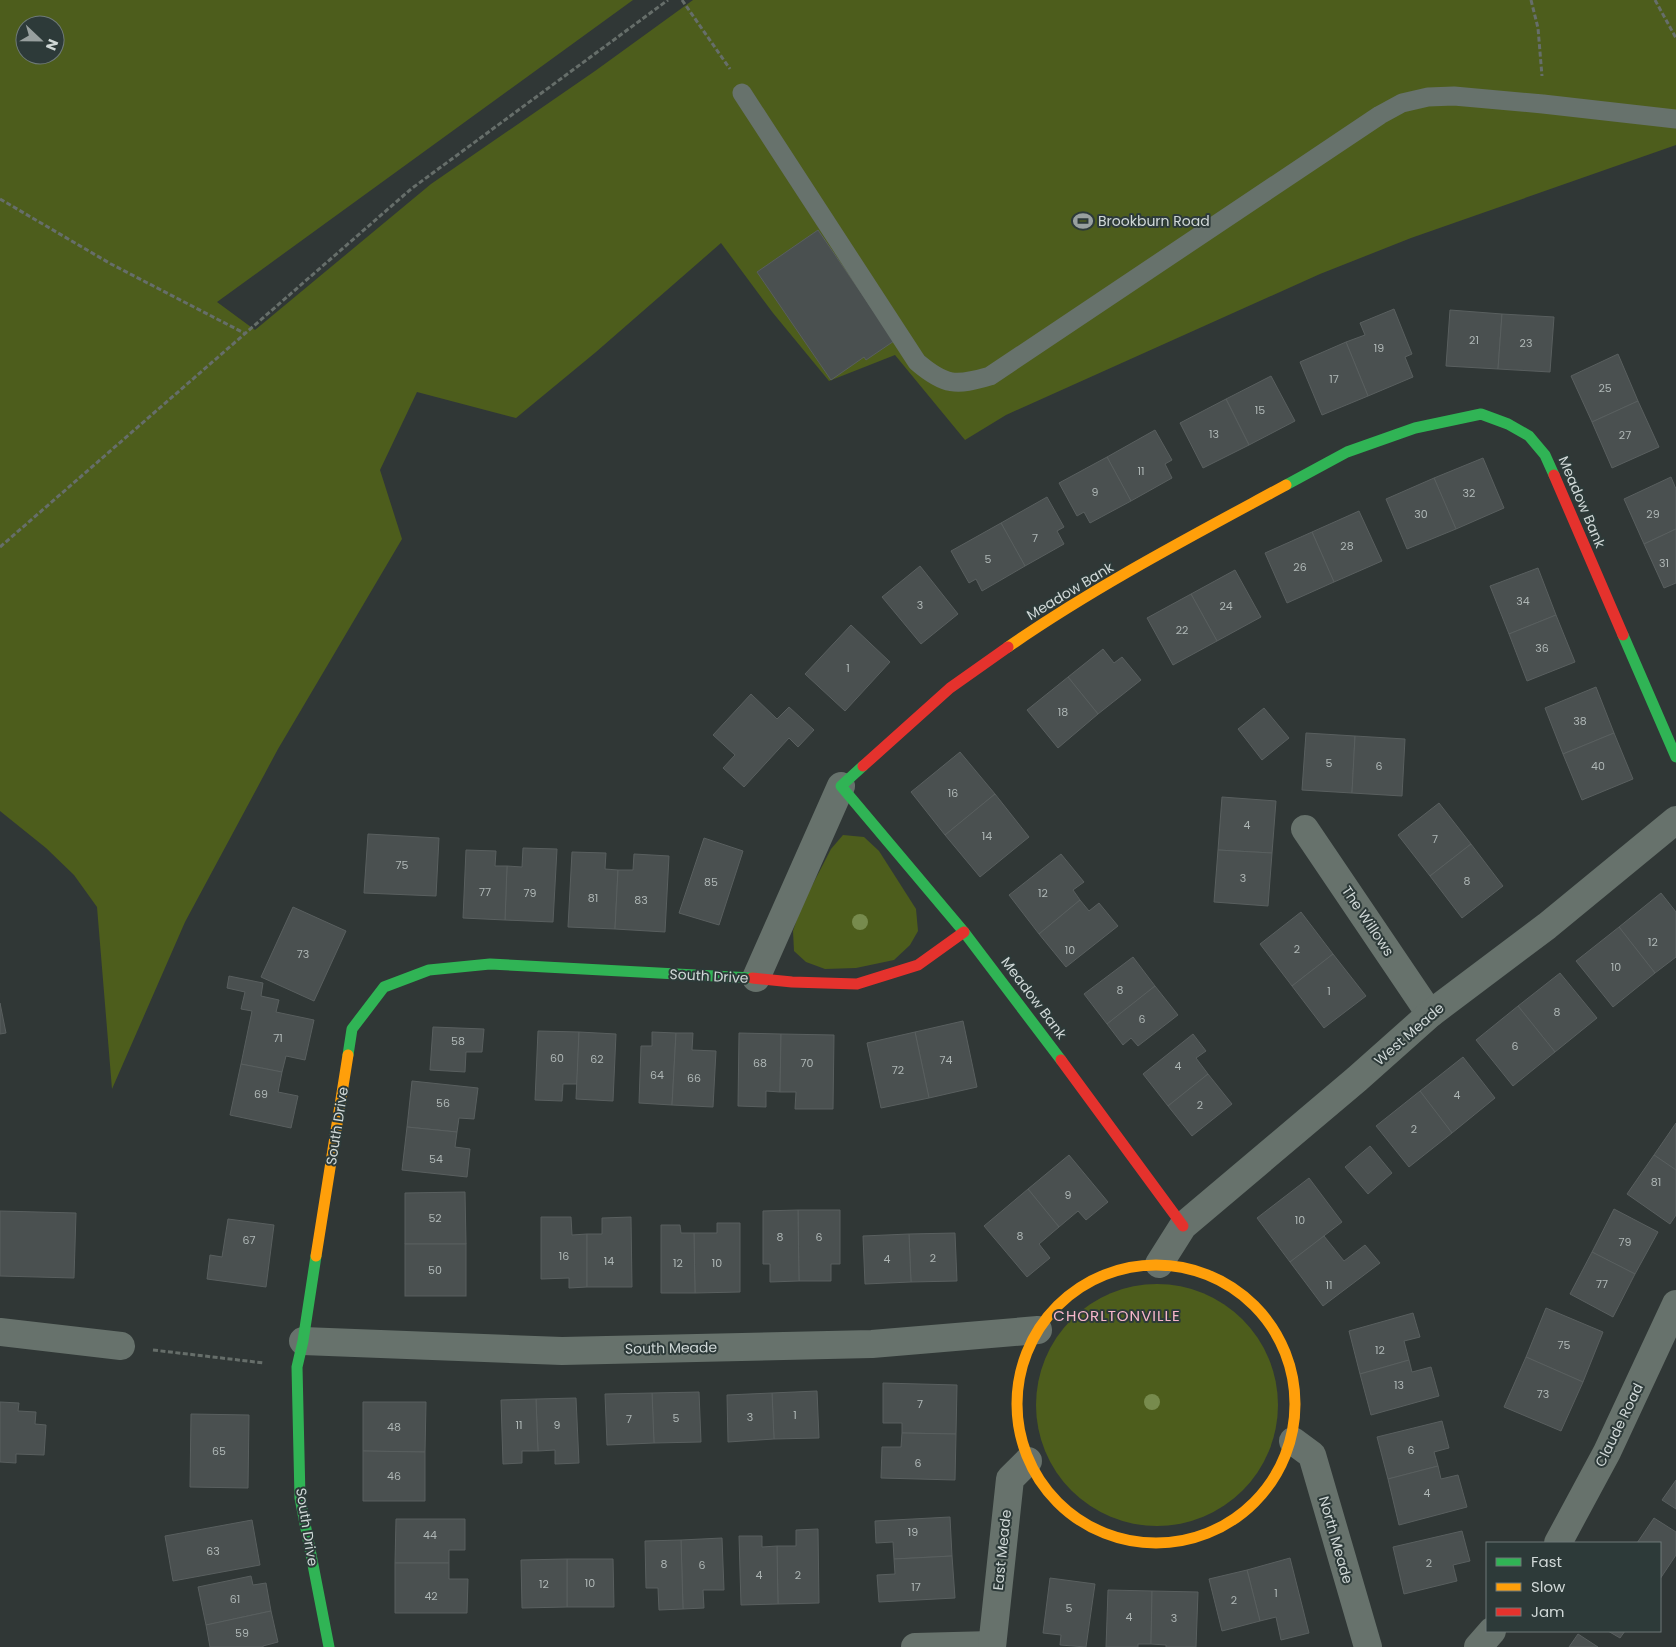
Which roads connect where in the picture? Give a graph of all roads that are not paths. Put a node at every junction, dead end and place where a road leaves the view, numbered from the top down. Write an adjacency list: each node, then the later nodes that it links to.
1 (742, 93): 2 (lane)
2 (1676, 119)
3 (1676, 757): 4 (street, Meadow Bank)
4 (841, 786): 7 (street, Meadow Bank); 8 (street, South Drive)
5 (1676, 820): 9 (street, West Meade)
6 (1305, 829): 9 (street, The Willows)
7 (964, 932): 8 (street, South Drive); 10 (street, Meadow Bank)
8 (756, 978): 15 (street, South Drive)
9 (1430, 1014): 10 (street, West Meade)
10 (1183, 1226): 11 (street, West Meade)
11 (1159, 1264): 13 (street); 17 (street)
12 (1676, 1304): 19 (street, Claude Road)
13 (1038, 1330): 15 (street, South Meade); 18 (street)
14 (0, 1332): 16 (street)
15 (303, 1340): 22 (street, South Drive)
16 (121, 1346)
17 (1293, 1440): 18 (street); 24 (street, North Meade)
18 (1028, 1461): 21 (street, East Meade)
19 (1559, 1542)
20 (1491, 1632): 25 (street)
21 (992, 1646): 23 (street)
22 (329, 1647)
23 (915, 1647)
24 (1368, 1647)
25 (1478, 1647)

